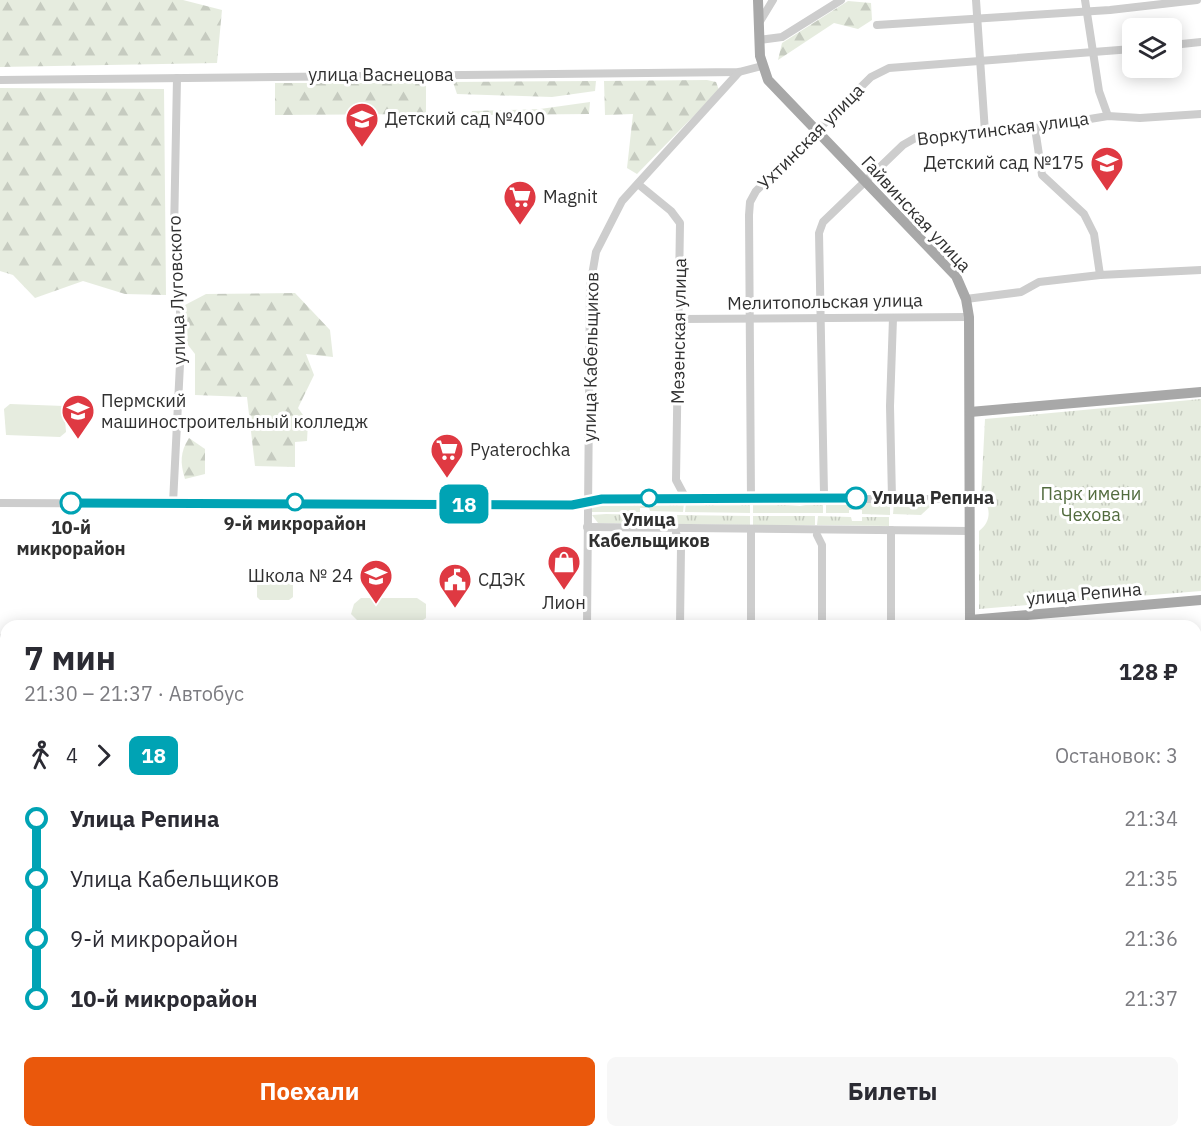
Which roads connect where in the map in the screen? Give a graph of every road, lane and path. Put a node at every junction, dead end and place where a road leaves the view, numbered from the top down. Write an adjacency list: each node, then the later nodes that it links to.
1 (758, 0): 9 (main road, Гайвинская улица)
2 (773, 0): 9 (street)
3 (841, 0): 11 (street)
4 (976, 0): 8 (street)
5 (1084, 0): 7 (street)
6 (1197, 0): 7 (street)
7 (1087, 10): 8 (street); 15 (street)
8 (977, 18): 10 (street); 16 (street)
9 (759, 23): 11 (main road, Гайвинская улица)
10 (877, 25)
11 (759, 40): 17 (main road, Гайвинская улица)
12 (1201, 42): 13 (street)
13 (1182, 44)
14 (1122, 50): 15 (street, Ухтинская улица)
15 (1092, 52): 16 (street, Ухтинская улица); 22 (street)
16 (980, 61): 24 (street, Ухтинская улица); 25 (street)
17 (762, 66): 18 (street, улица Васнецова); 24 (main road, Гайвинская улица)
18 (739, 72): 19 (street, улица Васнецова); 27 (street, улица Кабельщиков)
19 (177, 78): 20 (street, улица Васнецова); 45 (street, улица Луговского)
20 (0, 80)
21 (1201, 114): 22 (street, Воркутинская улица)
22 (1108, 116): 23 (street, Воркутинская улица)
23 (1035, 128): 25 (street, Воркутинская улица); 29 (street)
24 (815, 132): 26 (main road, Гайвинская улица); 35 (street, Ухтинская улица)
25 (985, 132): 26 (street, Воркутинская улица)
26 (864, 182): 30 (main road, Гайвинская улица); 32 (street, Воркутинская улица)
27 (638, 184): 34 (street, Мезенская улица); 43 (street, улица Кабельщиков)
28 (1201, 270): 29 (street)
29 (1100, 275): 30 (street)
30 (966, 299): 31 (main road, Гайвинская улица)
31 (969, 317): 33 (street, Мелитопольская улица); 37 (main road, Гайвинская улица)
32 (820, 318): 33 (street, Мелитопольская улица); 35 (street, Мелитопольская улица); 39 (street, Воркутинская улица)
33 (893, 318): 40 (street)
34 (680, 319): 35 (street, Мелитопольская улица); 38 (street, Мезенская улица)
35 (751, 320): 41 (street, Ухтинская улица)
36 (1201, 392): 37 (main road)
37 (970, 412): 42 (main road, Гайвинская улица)
38 (684, 495)
39 (824, 495)
40 (892, 498): 41 (street); 42 (street)
41 (751, 499): 43 (street)
42 (970, 499): 51 (main road, Гайвинская улица)
43 (589, 500): 46 (street); 47 (street, улица Кабельщиков)
44 (0, 503): 45 (street)
45 (173, 503): 46 (street)
46 (572, 505): 47 (street)
47 (587, 514): 48 (street, улица Кабельщиков)
48 (587, 527): 49 (street); 55 (street, улица Кабельщиков)
49 (752, 529): 50 (street); 57 (street)
50 (891, 530): 51 (street); 59 (street)
51 (970, 531): 60 (main road, Гайвинская улица)
52 (676, 533): 56 (street)
53 (817, 535): 58 (street)
54 (1201, 600): 61 (main road, улица Репина)
55 (587, 620)
56 (680, 620)
57 (751, 620)
58 (822, 620)
59 (891, 620)
60 (970, 620)
61 (1000, 620)

